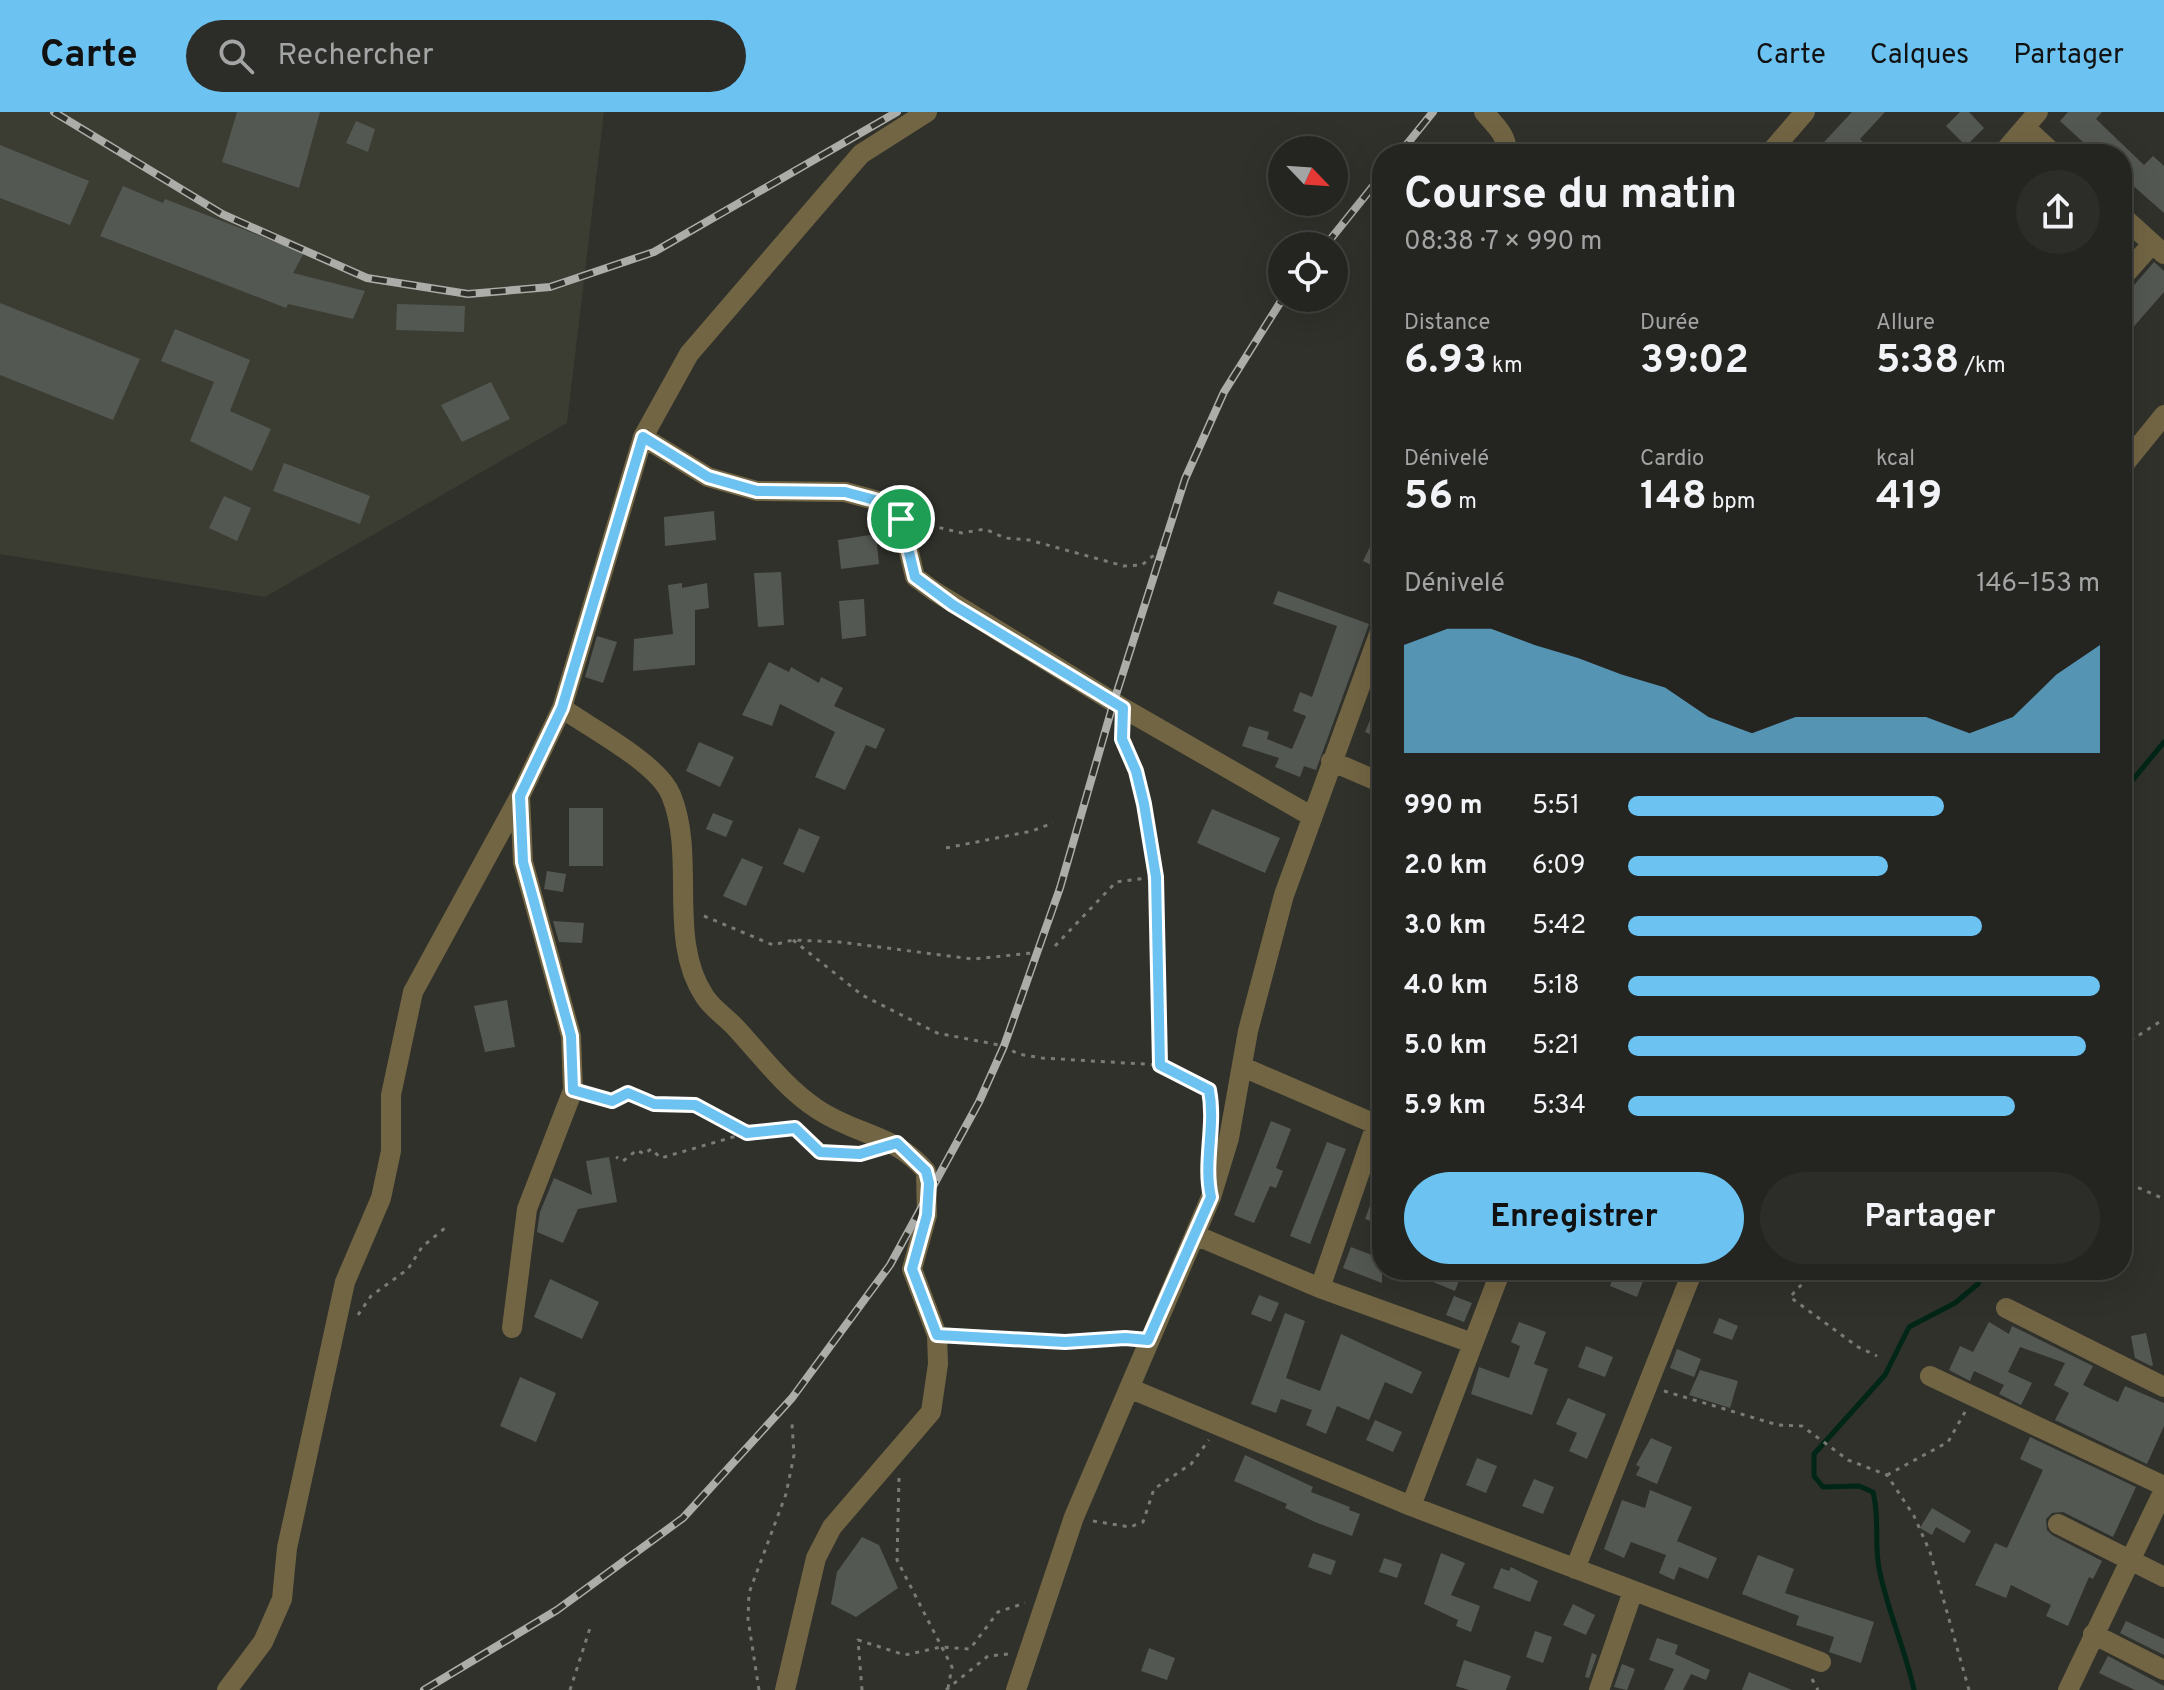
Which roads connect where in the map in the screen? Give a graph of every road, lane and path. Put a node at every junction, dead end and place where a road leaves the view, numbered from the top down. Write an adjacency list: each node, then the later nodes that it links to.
1 (927, 112): 13 (street)
2 (1484, 112): 5 (street)
3 (1805, 112): 6 (street)
4 (2032, 120): 7 (street); 8 (street)
5 (1507, 144)
6 (1778, 144)
7 (2011, 144)
8 (2048, 144)
9 (2132, 225): 10 (street)
10 (2158, 249): 11 (street)
11 (2132, 270)
12 (2164, 415): 14 (street)
13 (643, 437): 15 (street); 18 (street)
14 (2132, 453)
15 (901, 519): 16 (path); 19 (street)
16 (1160, 550)
17 (1372, 652): 20 (street)
18 (562, 708): 22 (street); 27 (street)
19 (1123, 708): 23 (street); 26 (path)
20 (1331, 761): 21 (street); 23 (street)
21 (1372, 779)
22 (520, 796): 35 (street); 82 (street)
23 (1311, 816): 34 (street)
24 (1053, 823): 25 (path)
25 (946, 848)
26 (1156, 877): 29 (path); 33 (path)
27 (685, 906): 28 (path); 39 (street)
28 (793, 940): 30 (path); 33 (path)
29 (1055, 946)
30 (1032, 953)
31 (2164, 1019): 32 (path)
32 (2132, 1040)
33 (1160, 1065): 36 (path)
34 (1243, 1067): 37 (street); 45 (street)
35 (573, 1090): 38 (path); 52 (street)
36 (1214, 1117)
37 (1372, 1123)
38 (747, 1133): 39 (path); 41 (path)
39 (897, 1143): 53 (street)
40 (1372, 1145): 49 (street)
41 (616, 1157)
42 (2132, 1185): 43 (path)
43 (2164, 1199)
44 (445, 1228): 51 (path)
45 (1195, 1235): 49 (street); 54 (street)
46 (1497, 1280): 55 (street)
47 (1689, 1280): 58 (street)
48 (1806, 1280): 56 (path)
49 (1320, 1288): 55 (street)
50 (2006, 1308): 59 (street)
51 (353, 1320)
52 (512, 1328)
53 (937, 1335): 54 (path); 64 (street)
54 (1148, 1340): 60 (street)
55 (1472, 1343): 67 (street)
56 (1877, 1356)
57 (1930, 1376): 61 (street)
58 (1648, 1385): 65 (path); 71 (street)
59 (2164, 1387)
60 (1129, 1388): 63 (street); 68 (street)
61 (1976, 1395): 65 (path); 66 (street)
62 (792, 1424): 84 (path)
63 (1218, 1427): 67 (street); 68 (path)
64 (899, 1446): 77 (path); 85 (street)
65 (1887, 1475): 89 (path)
66 (2164, 1488): 70 (street)
67 (1411, 1506): 71 (street)
68 (1074, 1517): 74 (street)
69 (2058, 1524): 70 (street)
70 (2130, 1560): 72 (street); 76 (street)
71 (1575, 1569): 73 (street)
72 (2164, 1577)
73 (1633, 1591): 79 (street); 88 (street)
74 (1047, 1594): 77 (path); 78 (street)
75 (590, 1628): 83 (path)
76 (2093, 1634): 80 (street); 90 (street)
77 (941, 1647): 81 (path); 86 (path)
78 (1029, 1653): 81 (path); 87 (street)
79 (1821, 1662)
80 (2164, 1670)
81 (947, 1689)
82 (227, 1690)
83 (570, 1690)
84 (759, 1690)
85 (785, 1690)
86 (862, 1690)
87 (1016, 1690)
88 (1599, 1690)
89 (1969, 1690)
90 (2068, 1690)

